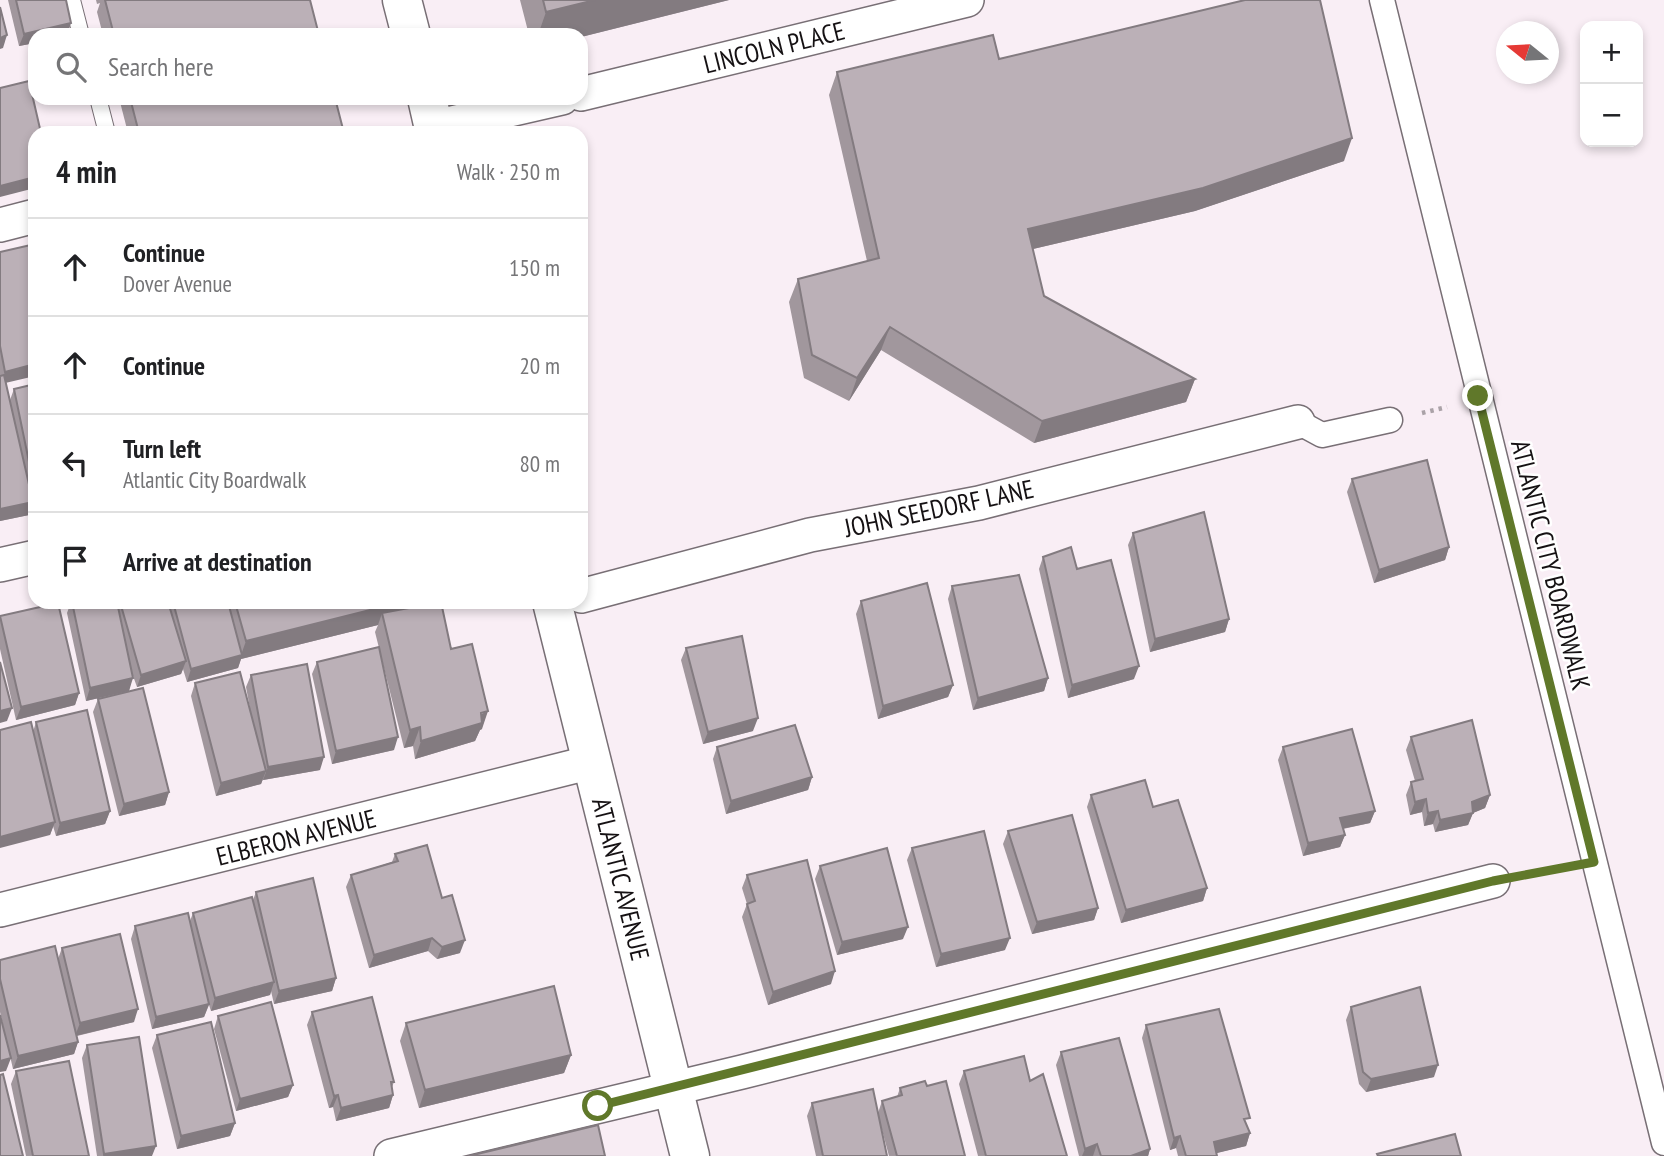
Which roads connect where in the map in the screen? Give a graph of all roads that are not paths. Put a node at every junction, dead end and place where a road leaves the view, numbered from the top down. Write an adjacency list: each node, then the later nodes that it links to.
1 (72, 0): 5 (lane)
2 (402, 0): 6 (main road)
3 (967, 0): 7 (street, LINCOLN PLACE)
4 (1382, 0): 24 (street, ATLANTIC CITY BOARDWALK)
5 (79, 28)
6 (409, 28)
7 (588, 91)
8 (100, 105): 11 (lane)
9 (519, 105): 10 (street)
10 (432, 119)
11 (105, 126)
12 (28, 218): 13 (street)
13 (0, 225)
14 (1390, 420): 15 (street)
15 (1298, 422): 18 (street, JOHN SEEDORF LANE)
16 (28, 559): 17 (street)
17 (0, 565)
18 (588, 594)
19 (563, 609): 20 (main road, ATLANTIC AVENUE)
20 (592, 762): 22 (street, ELBERON AVENUE); 23 (main road, ATLANTIC AVENUE)
21 (1493, 881): 23 (street)
22 (0, 910)
23 (673, 1088): 25 (street); 26 (main road, ATLANTIC AVENUE)
24 (1664, 1143)
25 (391, 1156)
26 (690, 1156)

